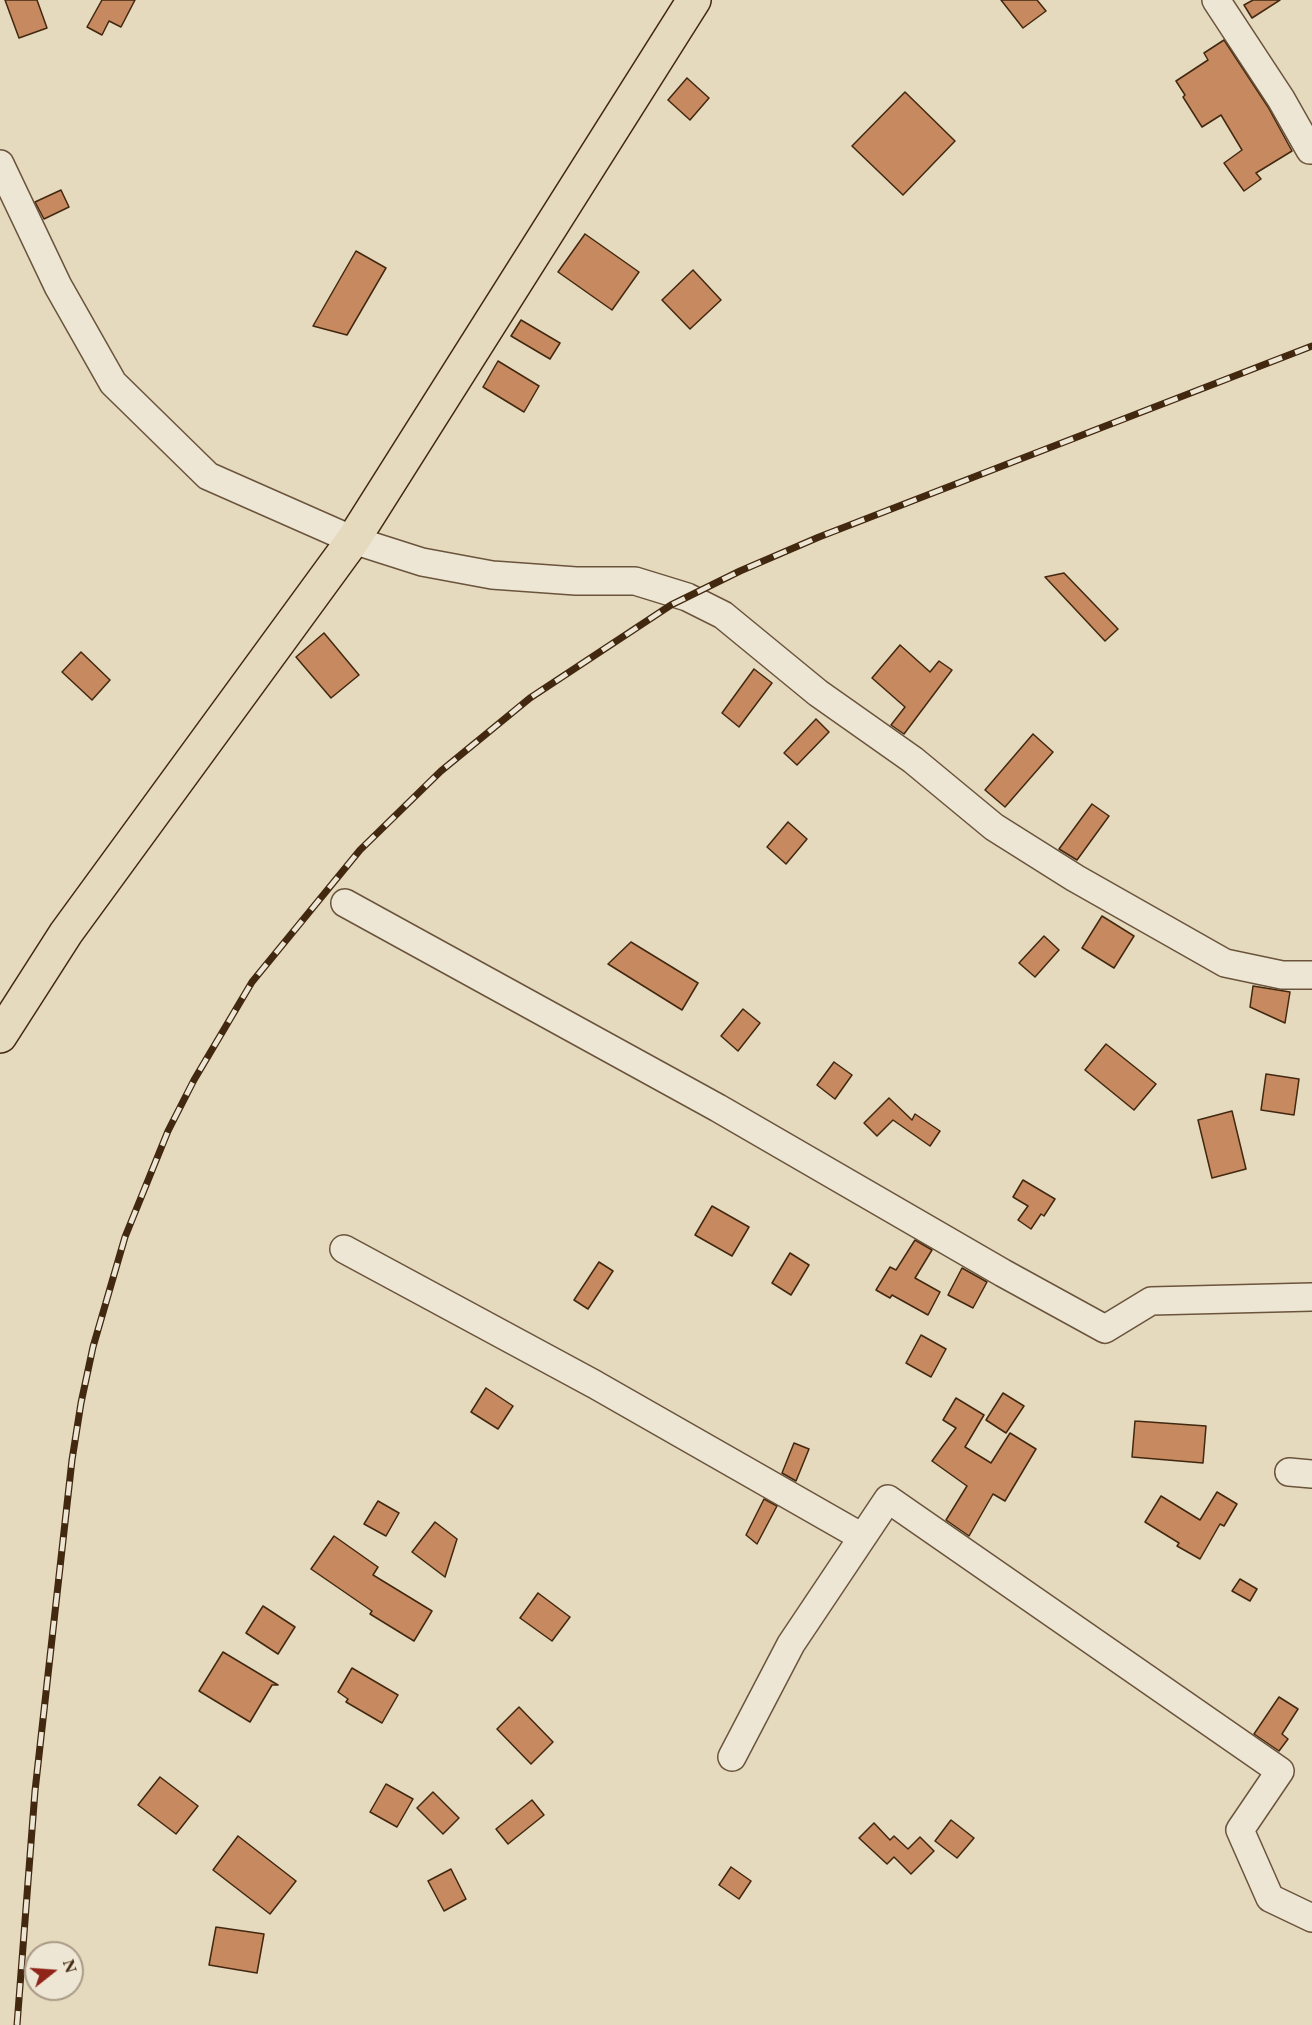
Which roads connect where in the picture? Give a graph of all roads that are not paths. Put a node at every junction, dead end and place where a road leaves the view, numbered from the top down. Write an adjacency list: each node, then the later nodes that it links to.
1 (694, 0): 5 (main road)
2 (1216, 0): 3 (street)
3 (1312, 150)
4 (0, 164): 5 (street)
5 (353, 540): 7 (street); 8 (main road)
6 (345, 903): 10 (street)
7 (1312, 975)
8 (0, 1036)
9 (344, 1249): 11 (street)
10 (1312, 1297)
11 (862, 1537): 12 (street); 13 (street)
12 (732, 1757)
13 (1312, 1918)

